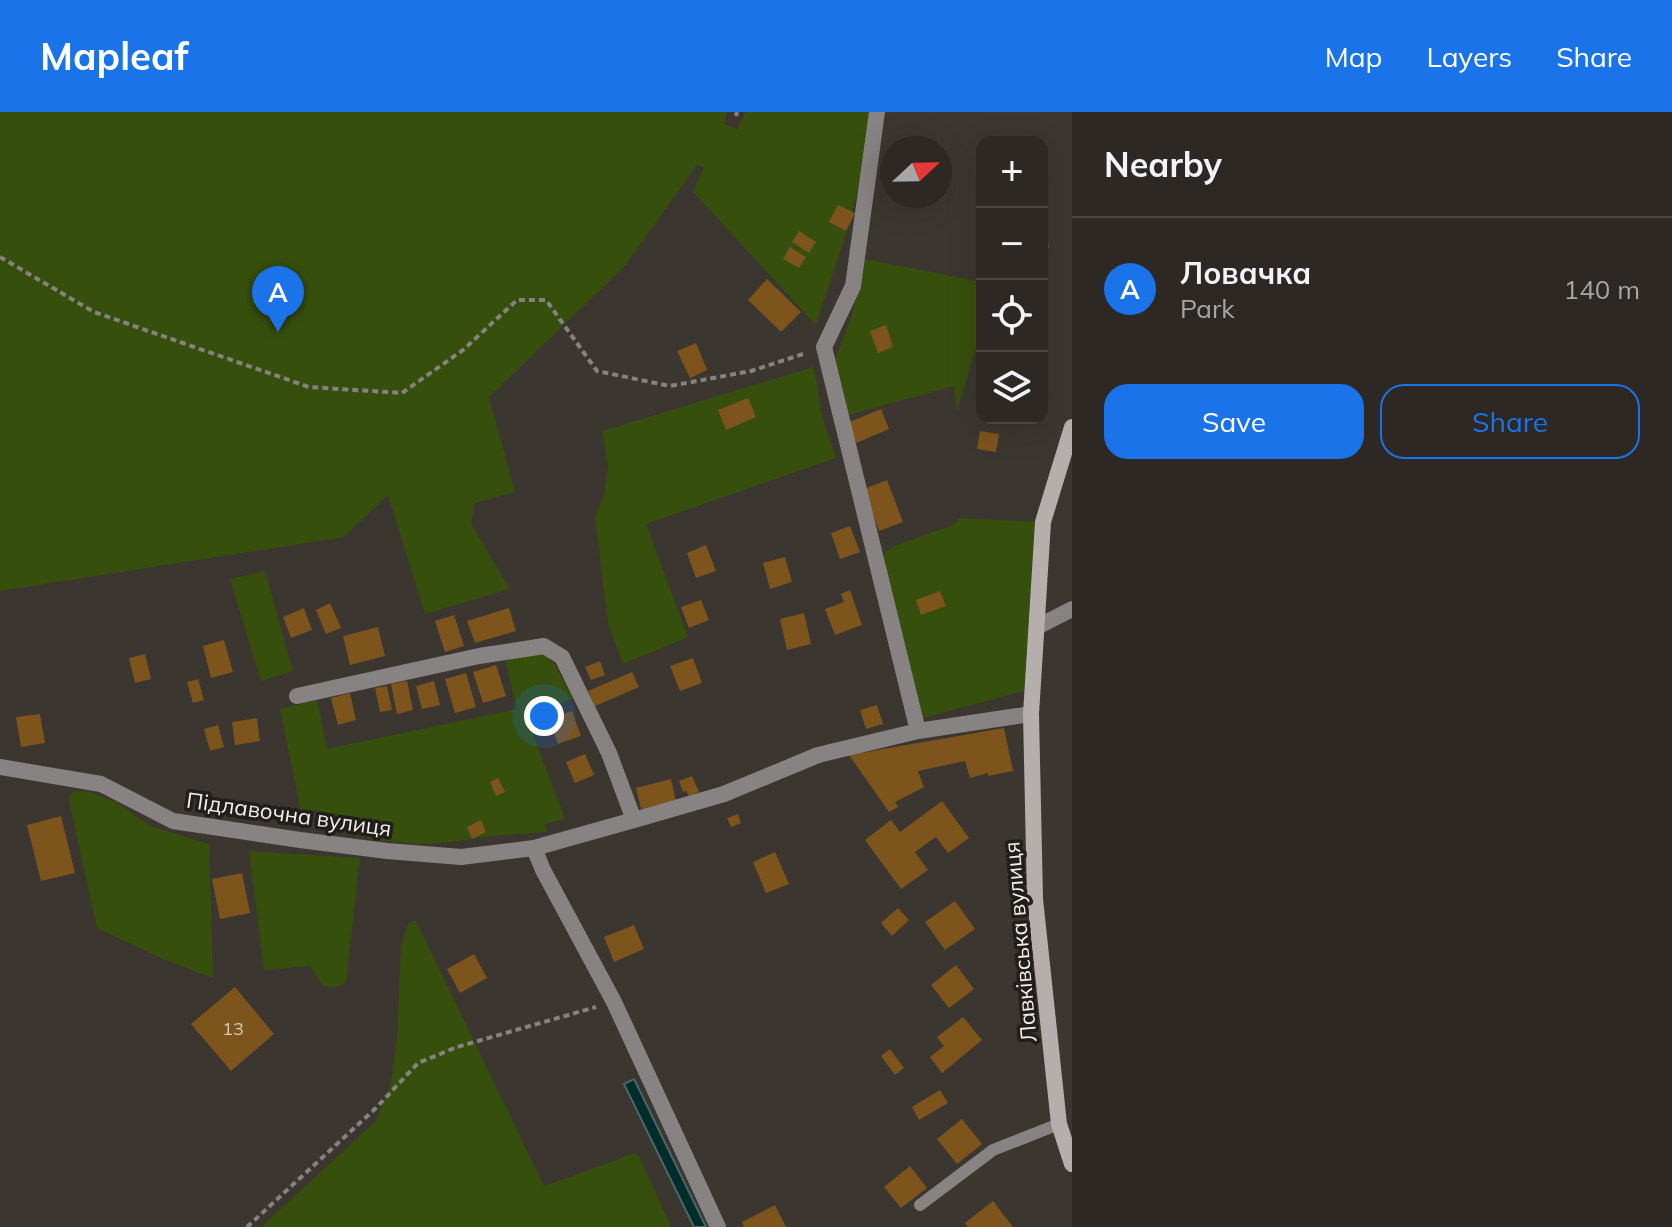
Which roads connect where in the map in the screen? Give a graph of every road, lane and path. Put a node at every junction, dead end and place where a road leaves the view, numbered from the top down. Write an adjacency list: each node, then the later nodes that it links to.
1 (877, 112): 3 (street)
2 (0, 257): 3 (path)
3 (824, 347): 9 (street)
4 (1072, 427): 6 (street, Лавківська вулиця)
5 (1072, 609): 6 (street)
6 (1037, 627): 8 (street, Лавківська вулиця)
7 (297, 696): 11 (street)
8 (1031, 714): 9 (street, Підлавочна вулиця); 14 (street, Лавківська вулиця)
9 (918, 731): 11 (street, Підлавочна вулиця)
10 (0, 767): 12 (street, Підлавочна вулиця)
11 (634, 820): 12 (street, Підлавочна вулиця)
12 (534, 848): 13 (street)
13 (614, 1002): 17 (path); 18 (street)
14 (1059, 1124): 15 (street, Лавківська вулиця); 16 (lane)
15 (1072, 1164)
16 (920, 1205)
17 (247, 1227)
18 (718, 1227)

